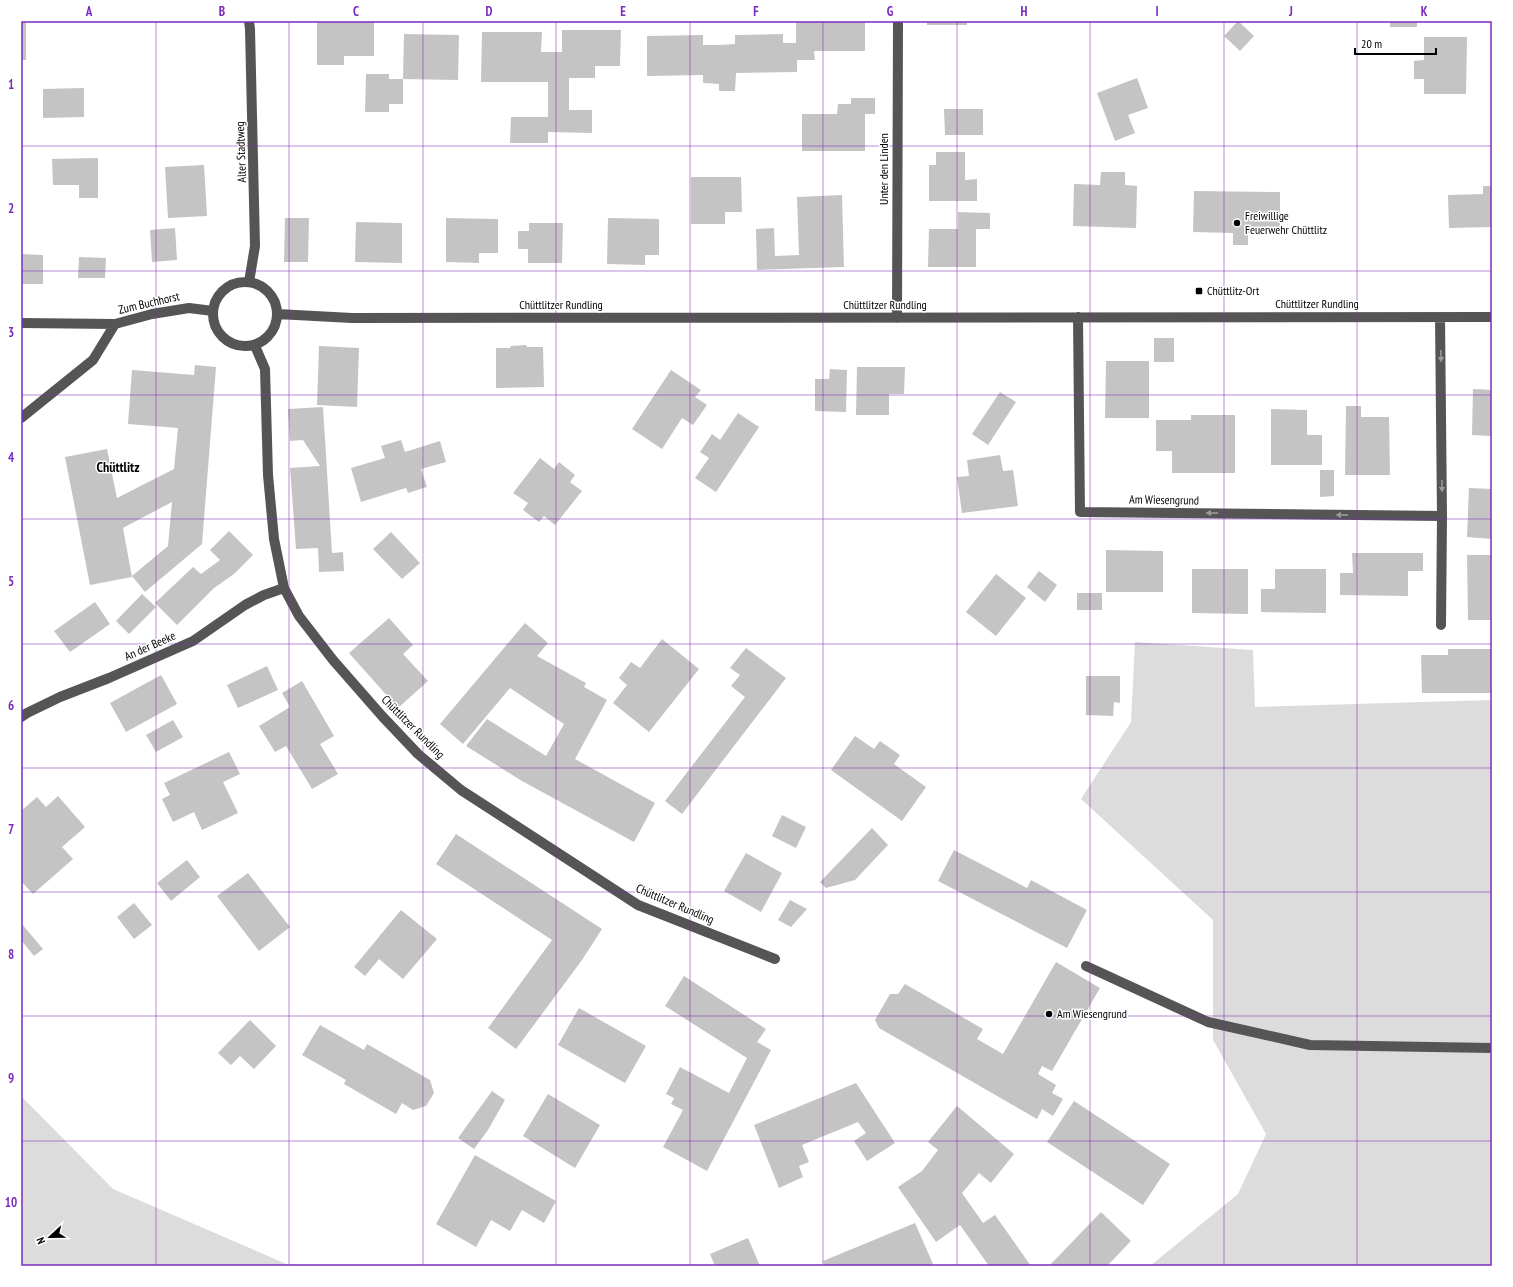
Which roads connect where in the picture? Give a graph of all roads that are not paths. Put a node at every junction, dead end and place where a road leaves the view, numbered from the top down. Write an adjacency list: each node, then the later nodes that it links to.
1 (249, 21): 3 (street, Alter Stadtweg)
2 (898, 21): 9 (street, Unter den Linden)
3 (249, 282): 4 (street); 5 (street)
4 (213, 311): 11 (street, Zum Buchhorst); 12 (street)
5 (277, 314): 9 (street, Chüttlitzer Rundling); 12 (street)
6 (1078, 317): 7 (street, Chüttlitzer Rundling); 9 (street, Chüttlitzer Rundling); 14 (street, Am Wiesengrund, one-way to 6)
7 (1440, 317): 8 (street, Chüttlitzer Rundling); 14 (street, one-way to 14)
8 (1492, 317)
9 (897, 318)
10 (21, 323): 11 (street, Zum Buchhorst)
11 (115, 324): 13 (street, Zum Buchhorst)
12 (255, 346): 15 (street, Chüttlitzer Rundling)
13 (21, 418)
14 (1442, 516): 16 (street)
15 (284, 588): 17 (street, An der Beeke); 18 (street, Chüttlitzer Rundling)
16 (1441, 625)
17 (21, 718)
18 (775, 958)
19 (1086, 966): 20 (street)
20 (1492, 1048)

